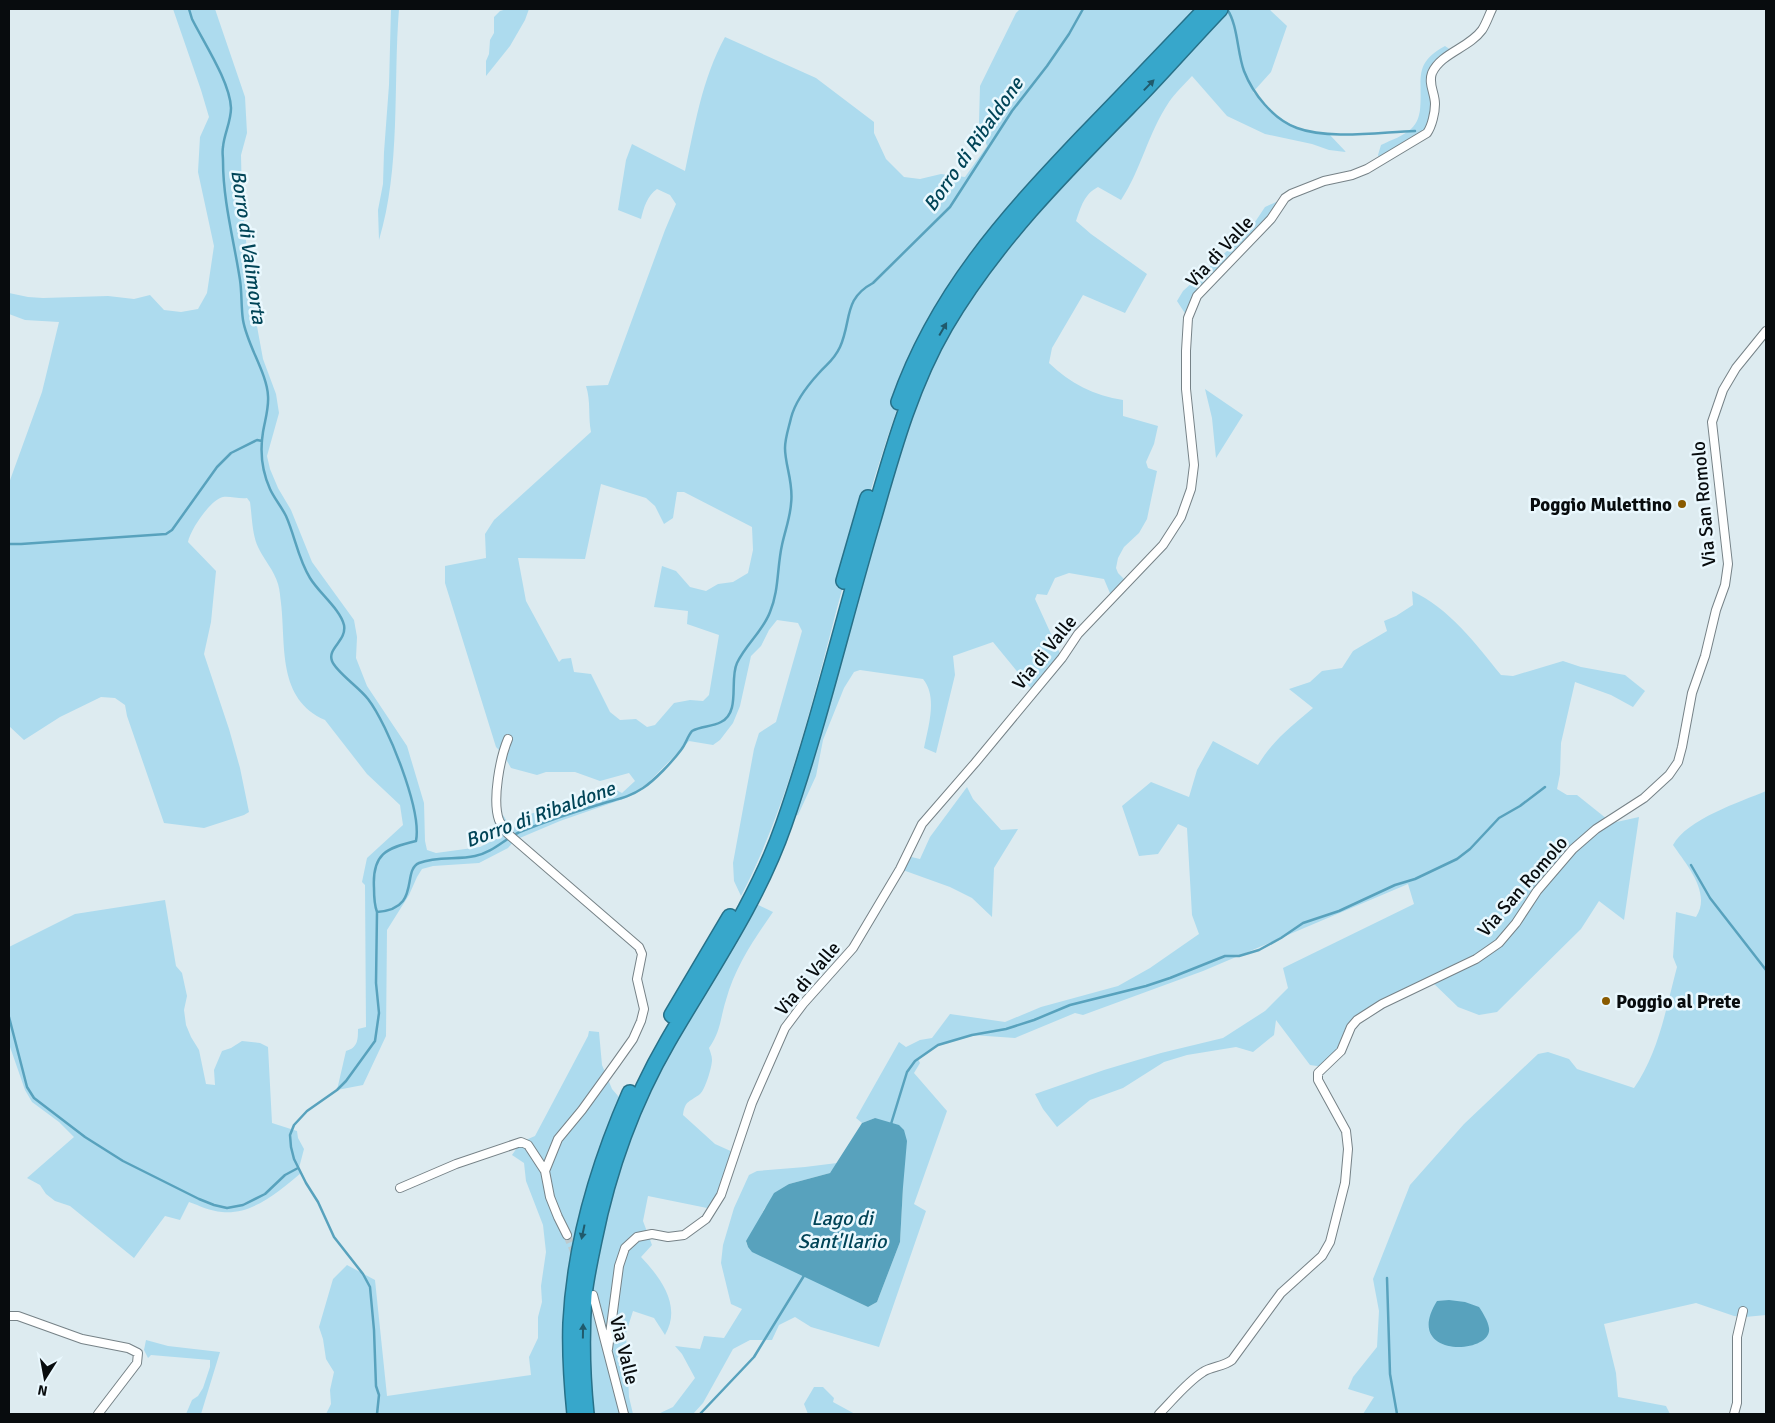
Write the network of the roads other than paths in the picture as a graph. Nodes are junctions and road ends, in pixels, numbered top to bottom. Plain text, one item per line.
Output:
1 (1206, 9) edge
2 (1220, 9) edge
3 (1492, 9) edge
4 (1766, 332) edge
5 (508, 739) dead end
6 (545, 1171) junction
7 (400, 1188) dead end
8 (567, 1235) tunnel mouth
9 (593, 1295) dead end
10 (1743, 1311) dead end
11 (9, 1316) edge
12 (608, 1349) junction
13 (98, 1414) edge
14 (575, 1414) edge
15 (586, 1414) edge
16 (624, 1414) edge
17 (1159, 1414) edge
18 (1734, 1414) edge

1 -> 14 highway
15 -> 2 highway
3 - 12 street, Via di Valle
4 - 17 street, Via San Romolo
5 - 6 street
6 - 7 street
6 - 8 street
9 - 12 street, Via Valle
10 - 18 street
11 - 13 street
12 - 16 street, Via Valle

